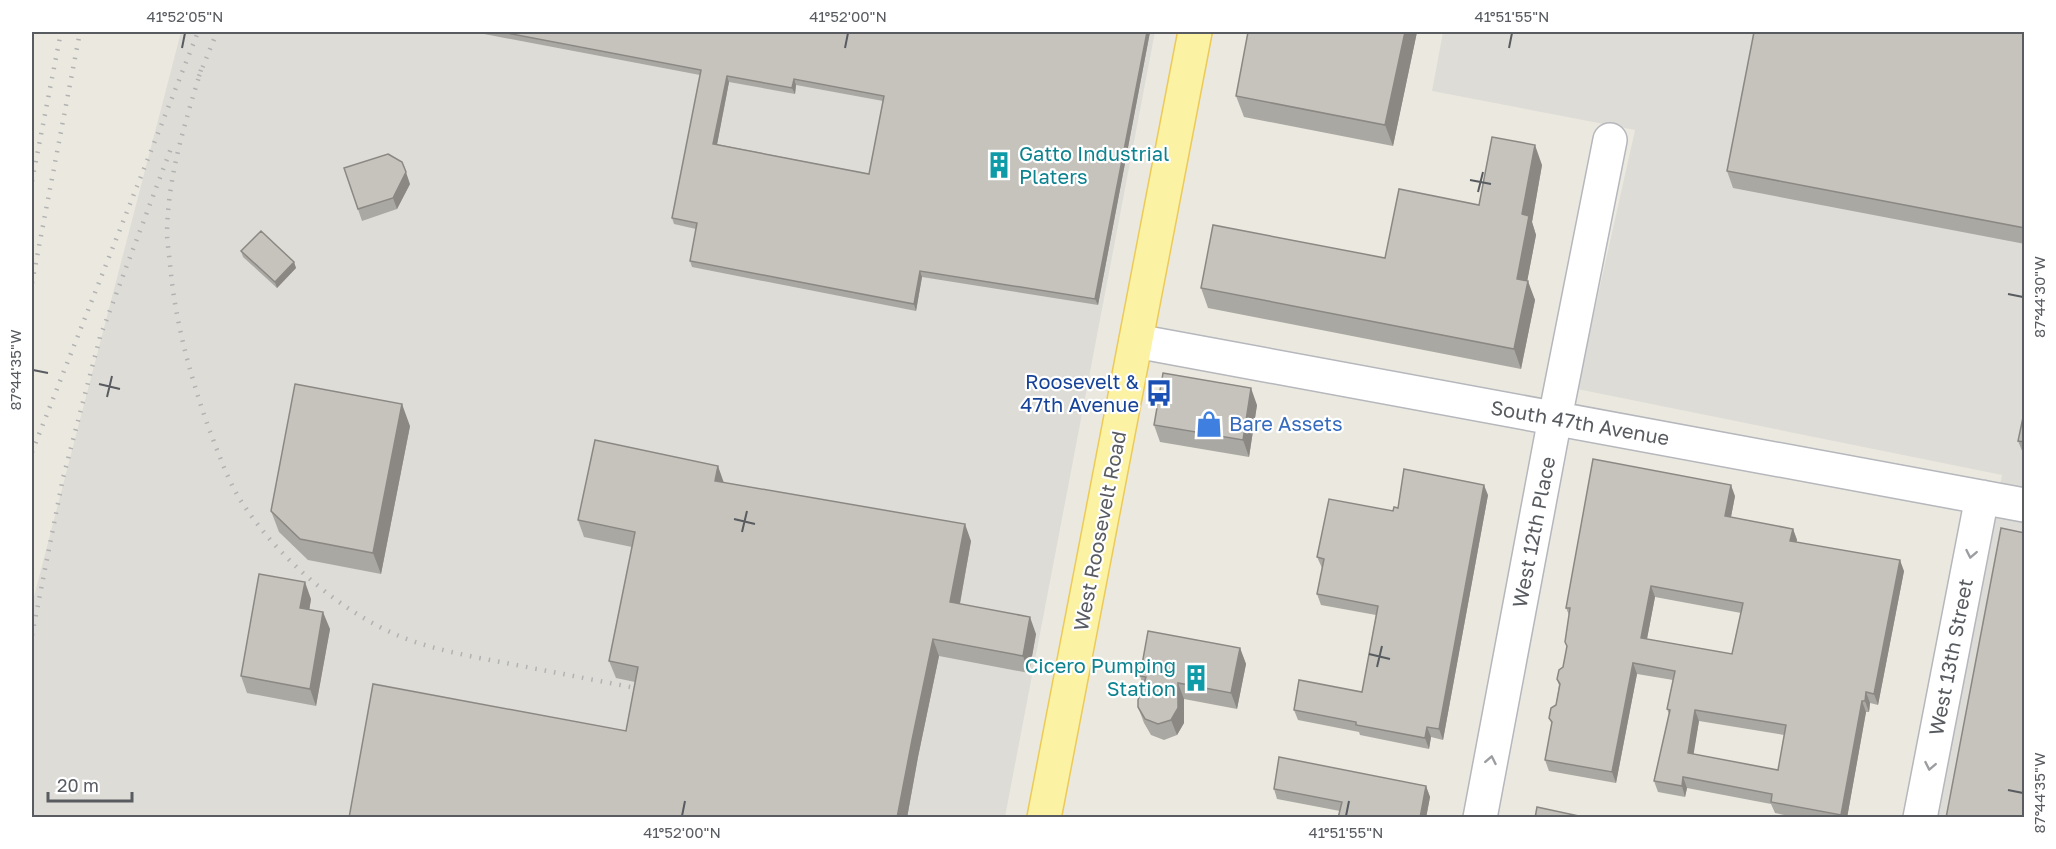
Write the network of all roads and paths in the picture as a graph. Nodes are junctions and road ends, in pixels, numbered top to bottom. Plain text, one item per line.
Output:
1 (1195, 32) edge
2 (1610, 140) dead end
3 (1136, 341) junction
4 (1555, 418) junction
5 (1982, 497) junction
6 (2025, 505) edge
7 (1044, 818) edge
8 (1480, 818) edge
9 (1920, 818) edge

1 - 3 main road, West Roosevelt Road
2 - 4 street, West 12th Place
3 - 4 street, South 47th Avenue
3 - 7 main road, West Roosevelt Road
4 - 5 street, South 47th Avenue
8 -> 4 street, West 12th Place
5 - 6 street, South 47th Avenue
5 -> 9 street, West 13th Street

